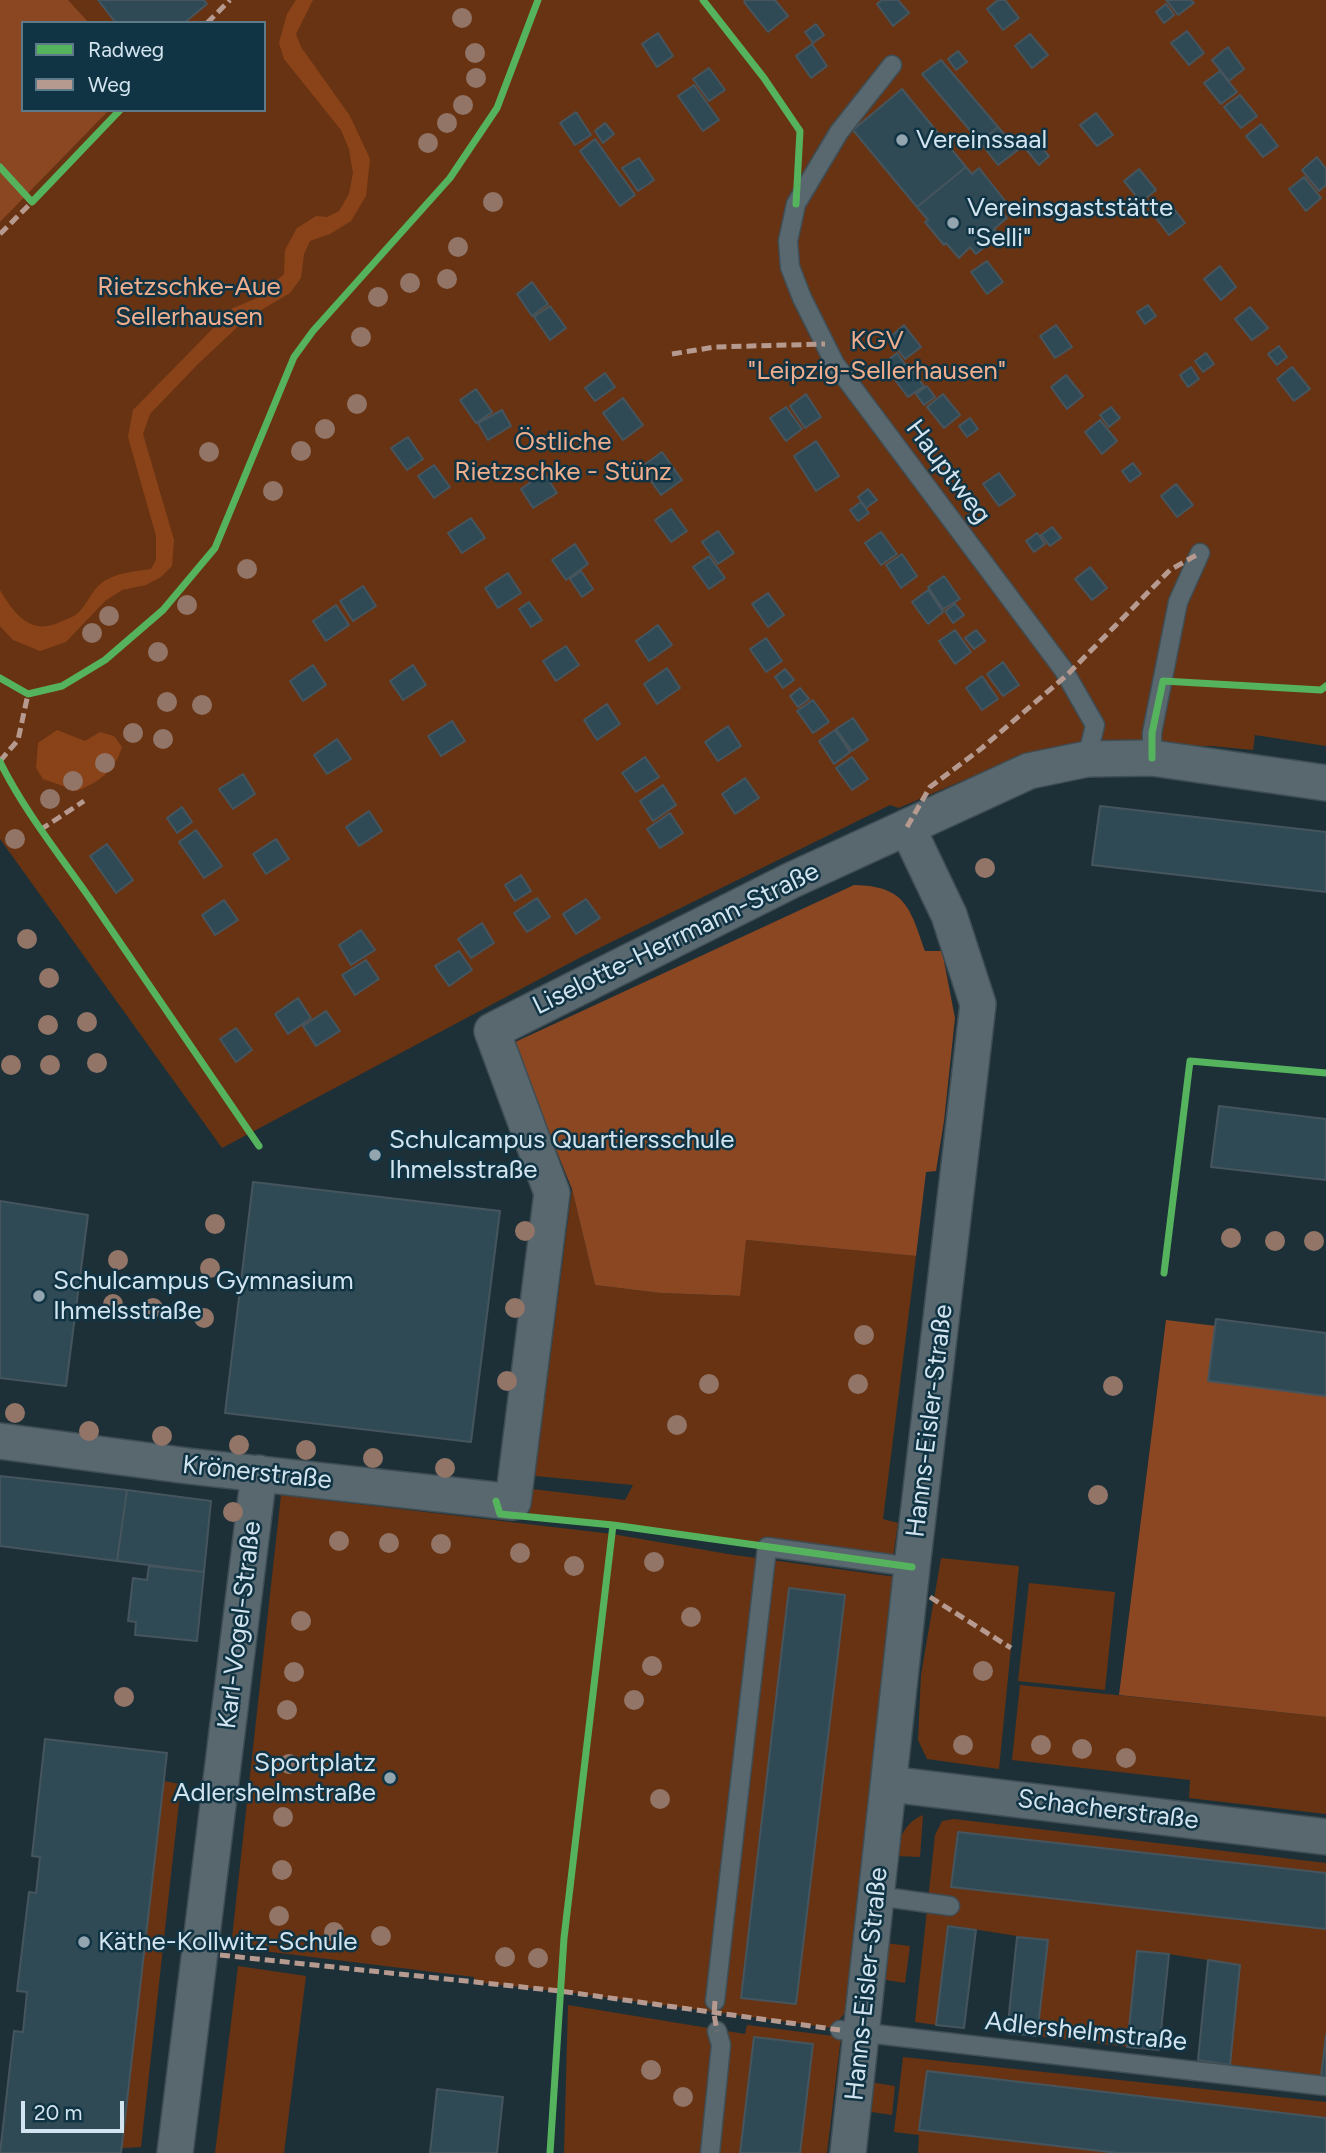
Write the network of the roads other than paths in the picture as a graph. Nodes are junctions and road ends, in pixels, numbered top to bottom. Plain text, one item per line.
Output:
1 (892, 65) dead end
2 (1200, 553) dead end
3 (1152, 758) junction
4 (1087, 759) junction
5 (1326, 783) edge
6 (907, 827) junction
7 (0, 1441) edge
8 (259, 1473) junction
9 (513, 1503) joint
10 (912, 1567) junction
11 (889, 1784) junction
12 (1326, 1837) edge
13 (877, 1896) junction
14 (950, 1906) dead end
15 (715, 2001) dead end
16 (718, 2031) dead end
17 (851, 2031) junction
18 (1326, 2086) edge
19 (175, 2153) edge
20 (710, 2153) edge
21 (848, 2153) edge

1 - 4 lane, Hauptweg
2 - 3 lane
3 - 4 street, Liselotte-Herrmann-Straße
3 - 5 street, Liselotte-Herrmann-Straße
4 - 6 street, Liselotte-Herrmann-Straße
6 - 9 street, Liselotte-Herrmann-Straße
6 - 10 street, Hanns-Eisler-Straße
7 - 8 street, Krönerstraße
8 - 9 street, Krönerstraße
8 - 19 street, Karl-Vogel-Straße
10 - 11 street, Hanns-Eisler-Straße
10 - 15 lane
11 - 12 street, Schacherstraße
11 - 13 street, Hanns-Eisler-Straße
13 - 14 lane
13 - 17 street, Hanns-Eisler-Straße
16 - 20 lane
17 - 18 lane, Adlershelmstraße
17 - 21 street, Hanns-Eisler-Straße

